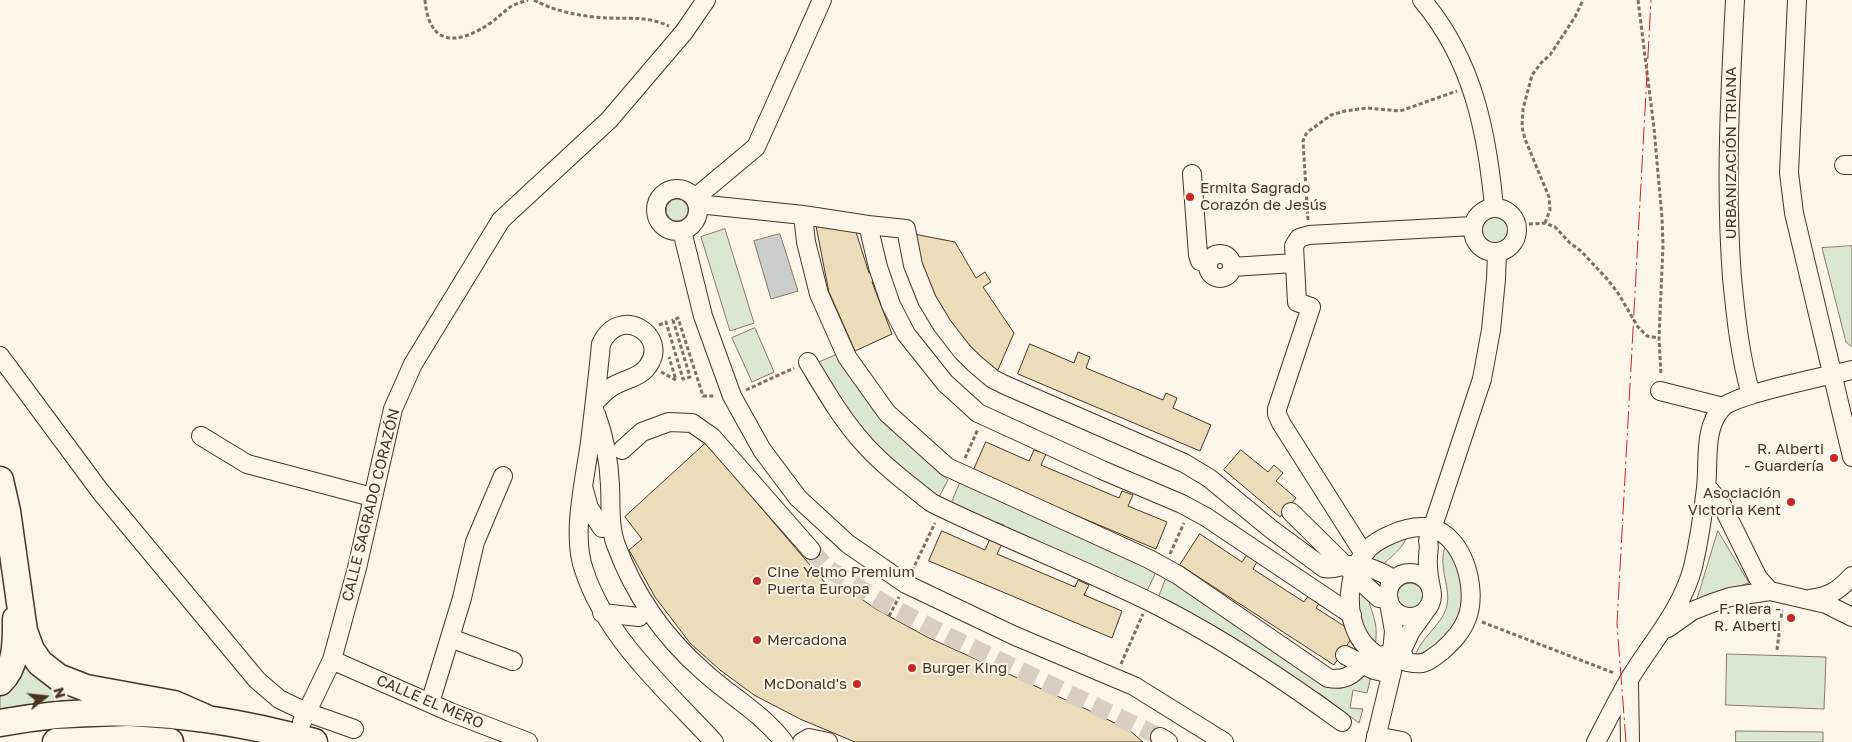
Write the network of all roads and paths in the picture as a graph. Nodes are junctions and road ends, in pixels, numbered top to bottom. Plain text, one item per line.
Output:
1 (425, 0) edge
2 (528, 0) edge
3 (534, 0) edge
4 (706, 0) edge
5 (822, 0) edge
6 (1422, 0) edge
7 (1583, 0) edge
8 (1638, 0) edge
9 (1735, 0) edge
10 (1797, 0) edge
11 (684, 32) junction
12 (1471, 85) junction
13 (1192, 174) dead end
14 (697, 201) junction
15 (1494, 208) junction
16 (803, 216) junction
17 (1545, 223) junction
18 (868, 225) junction
19 (1516, 225) junction
20 (1473, 226) junction
21 (682, 231) junction
22 (1309, 235) junction
23 (1497, 252) junction
24 (1294, 263) junction
25 (662, 333) dead end
26 (1659, 338) junction
27 (668, 352) dead end
28 (0, 356) edge
29 (801, 365) joint
30 (649, 366) junction
31 (1852, 370) edge
32 (1831, 375) junction
33 (1660, 391) joint
34 (1751, 394) junction
35 (732, 396) junction
36 (594, 406) junction
37 (1723, 407) junction
38 (984, 416) junction
39 (201, 436) dead end
40 (622, 450) dead end
41 (967, 453) dead end
42 (1852, 455) edge
43 (503, 476) dead end
44 (0, 480) edge
45 (1706, 486) junction
46 (583, 488) junction
47 (372, 497) junction
48 (942, 507) junction
49 (1191, 509) junction
50 (1291, 512) dead end
51 (602, 528) dead end
52 (1430, 535) junction
53 (1175, 545) dead end
54 (811, 550) tunnel mouth
55 (916, 563) dead end
56 (14, 564) junction
57 (1355, 565) junction
58 (1852, 576) edge
59 (1395, 579) junction
60 (1431, 588) junction
61 (1770, 591) junction
62 (1789, 596) junction
63 (1808, 599) junction
64 (1149, 602) junction
65 (1389, 602) junction
66 (602, 613) junction
67 (1424, 613) junction
68 (1352, 615) junction
69 (639, 617) dead end
70 (1852, 617) edge
71 (1478, 621) dead end
72 (1658, 635) junction
73 (450, 638) junction
74 (1777, 650) dead end
75 (1345, 655) dead end
76 (1123, 659) dead end
77 (1395, 659) junction
78 (332, 660) junction
79 (513, 661) dead end
80 (1362, 664) junction
81 (1610, 671) dead end
82 (1630, 679) junction
83 (0, 682) edge
84 (430, 703) junction
85 (206, 718) junction
86 (1342, 722) dead end
87 (0, 723) edge
88 (307, 725) edge
89 (354, 729) dead end
90 (1376, 739) edge
91 (1402, 741) edge
92 (56, 742) edge
93 (170, 742) edge
94 (528, 742) edge
95 (714, 742) edge
96 (784, 742) edge
97 (802, 742) edge
98 (828, 742) edge
99 (1224, 742) edge
100 (1596, 742) edge
101 (1630, 742) edge

1 - 2 path
3 - 11 path
4 - 11 street, CALLE SAGRADO CORAZÓN
5 - 14 street
6 - 12 street
7 - 17 path
8 - 26 path
9 - 34 street, URBANIZACIÓN TRIANA
10 - 32 street
11 - 47 street, CALLE SAGRADO CORAZÓN
12 - 15 street
12 - 22 path
13 - 24 street
14 - 16 street
14 - 21 street
14 - 21 street
15 - 19 street
15 - 20 street
16 - 18 street
16 - 80 street
17 - 19 path
17 - 26 path
18 - 38 street
18 - 57 street
19 - 23 street
20 - 22 street
20 - 23 street
21 - 35 street
22 - 24 street
23 - 52 street
24 - 57 street
25 - 35 path
26 - 33 path
27 - 30 path
28 - 88 street
29 - 35 path
29 - 48 street
30 - 36 street
30 - 36 street
31 - 32 street
32 - 34 street
32 - 42 street
33 - 37 street
34 - 37 street
35 - 99 street
36 - 46 street
36 - 96 street
37 - 45 street
38 - 41 path
38 - 49 street
39 - 47 street
40 - 54 street
43 - 73 street
44 - 56 highway
45 - 61 street
45 - 72 street
46 - 51 street
46 - 66 street
47 - 78 street, CALLE SAGRADO CORAZÓN
48 - 55 path
48 - 64 street
49 - 53 path
49 - 68 street
50 - 57 street
52 - 57 street
52 - 59 street
52 - 60 street
52 - 77 street
56 - 83 highway
56 - 85 highway
57 - 59 street
57 - 65 street
57 - 68 street
58 - 63 street
59 - 60 street
59 - 65 street
60 - 67 street
61 - 62 street
61 - 72 street
62 - 63 street
62 - 74 path
63 - 70 street
64 - 76 path
64 - 86 street
65 - 67 street
65 - 77 street
66 - 69 street
66 - 95 street
67 - 77 street
68 - 77 street
71 - 81 path
72 - 82 street
73 - 79 street
73 - 84 street
75 - 80 street
77 - 80 street
77 - 90 street
78 - 84 street, CALLE EL MERO
78 - 88 street, CALLE SAGRADO CORAZÓN
82 - 100 street
82 - 101 street
84 - 94 street, CALLE EL MERO
85 - 87 highway
85 - 88 highway
88 - 89 street
90 - 91 street
92 - 93 highway
97 - 98 street

